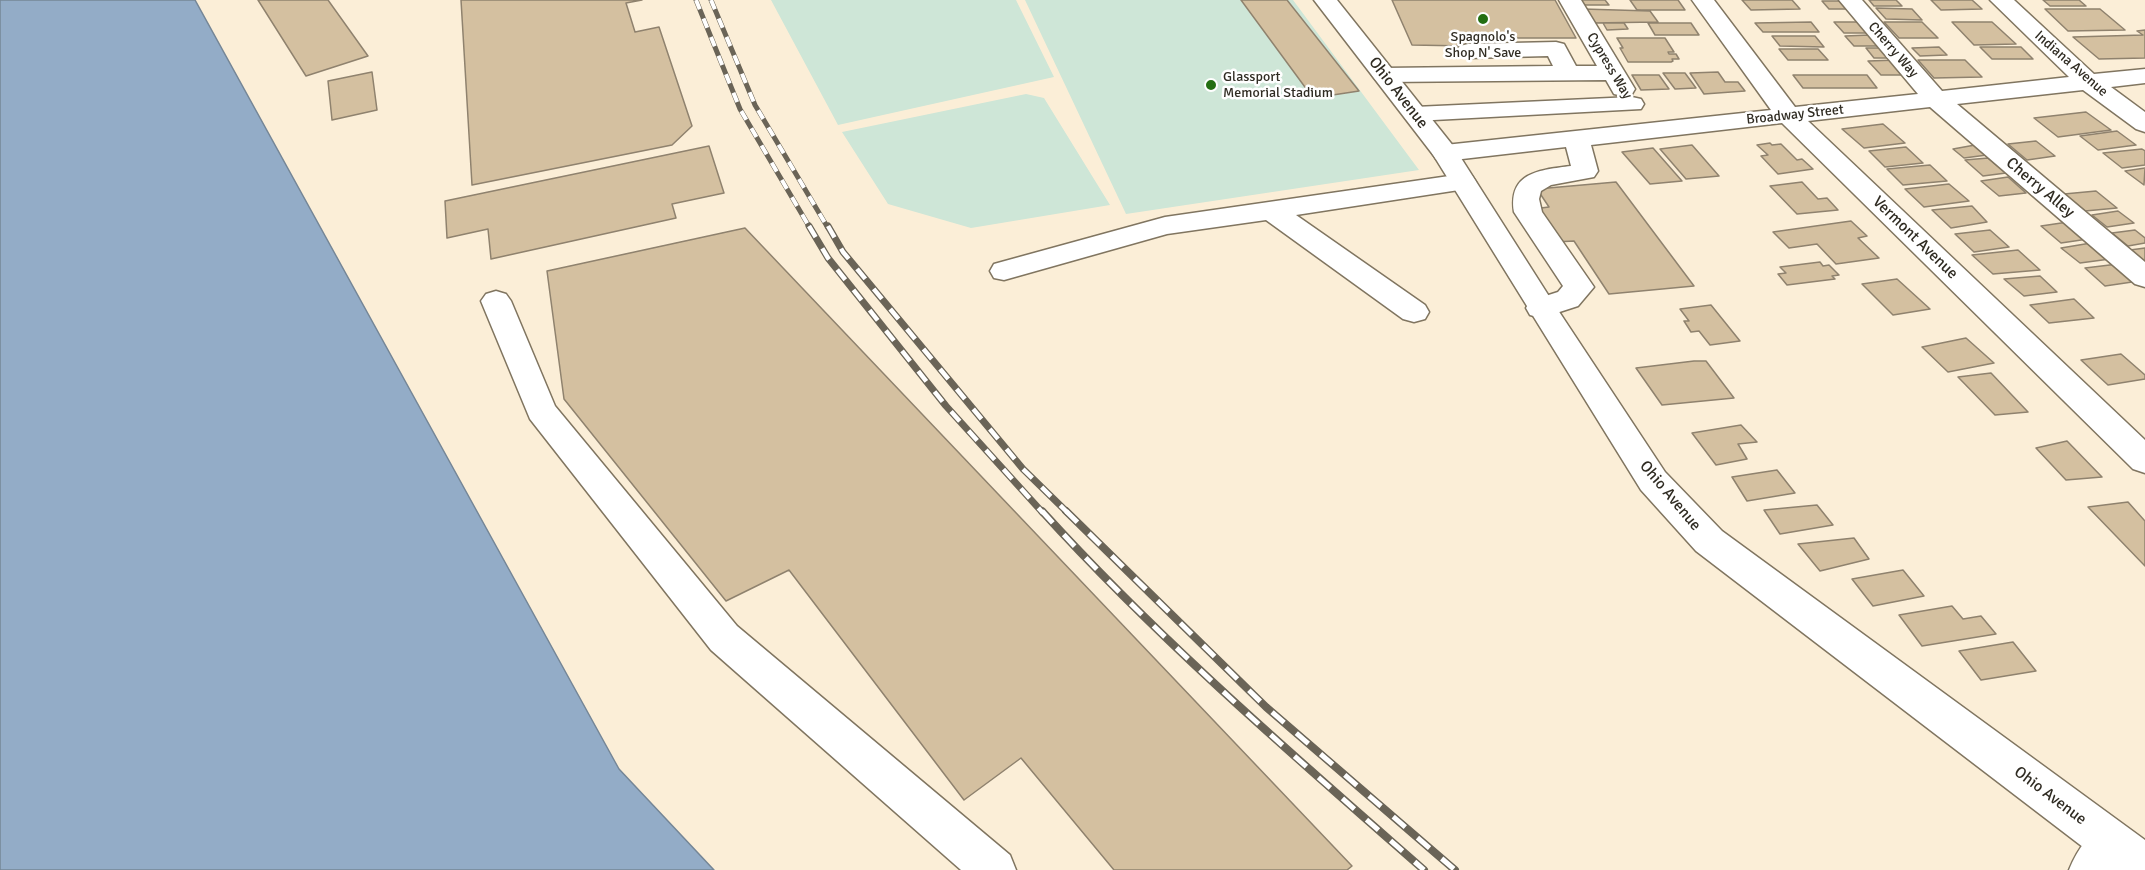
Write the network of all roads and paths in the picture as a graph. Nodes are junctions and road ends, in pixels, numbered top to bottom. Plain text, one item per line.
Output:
1 (1325, 0) edge
2 (1570, 0) edge
3 (1703, 0) edge
4 (1850, 0) edge
5 (2001, 0) edge
6 (1556, 49) junction
7 (1599, 49) junction
8 (1450, 52) dead end
9 (1384, 60) junction
10 (1568, 73) junction
11 (1613, 73) junction
12 (2145, 76) edge
13 (2088, 82) junction
14 (1936, 99) junction
15 (1632, 104) junction
16 (1495, 111) junction
17 (1415, 114) junction
18 (1788, 115) junction
19 (2145, 124) edge
20 (1648, 132) junction
21 (1576, 139) junction
22 (1516, 145) junction
23 (1445, 153) junction
24 (1463, 182) junction
25 (1269, 209) junction
26 (1004, 271) dead end
27 (2145, 277) edge
28 (496, 300) dead end
29 (1541, 308) junction
30 (1414, 312) dead end
31 (2145, 459) edge
32 (2116, 860) edge
33 (994, 870) edge

1 - 9 street, Ohio Avenue
2 - 7 street, Cypress Way
3 - 18 street, Vermont Avenue
4 - 14 street, Cherry Way
5 - 13 street, Indiana Avenue
6 - 7 street
6 - 8 street
6 - 10 street
7 - 11 street, Cypress Way
9 - 10 street
9 - 17 street, Ohio Avenue
10 - 11 street
11 - 15 street, Cypress Way
12 - 13 street, Broadway Street
13 - 14 street, Broadway Street
13 - 19 street, Indiana Avenue
14 - 18 street, Broadway Street
14 - 27 street, Cherry Alley
15 - 16 street
15 - 20 street, Cypress Way
16 - 17 street
16 - 22 street
17 - 23 street, Ohio Avenue
18 - 20 street, Broadway Street
18 - 31 street, Vermont Avenue
20 - 21 street, Broadway Street
21 - 22 street, Broadway Street
21 - 29 street
22 - 23 street, Broadway Street
23 - 24 street, Ohio Avenue
24 - 25 street
24 - 29 street, Ohio Avenue
25 - 26 street
25 - 30 street
28 - 33 street
29 - 32 street, Ohio Avenue

